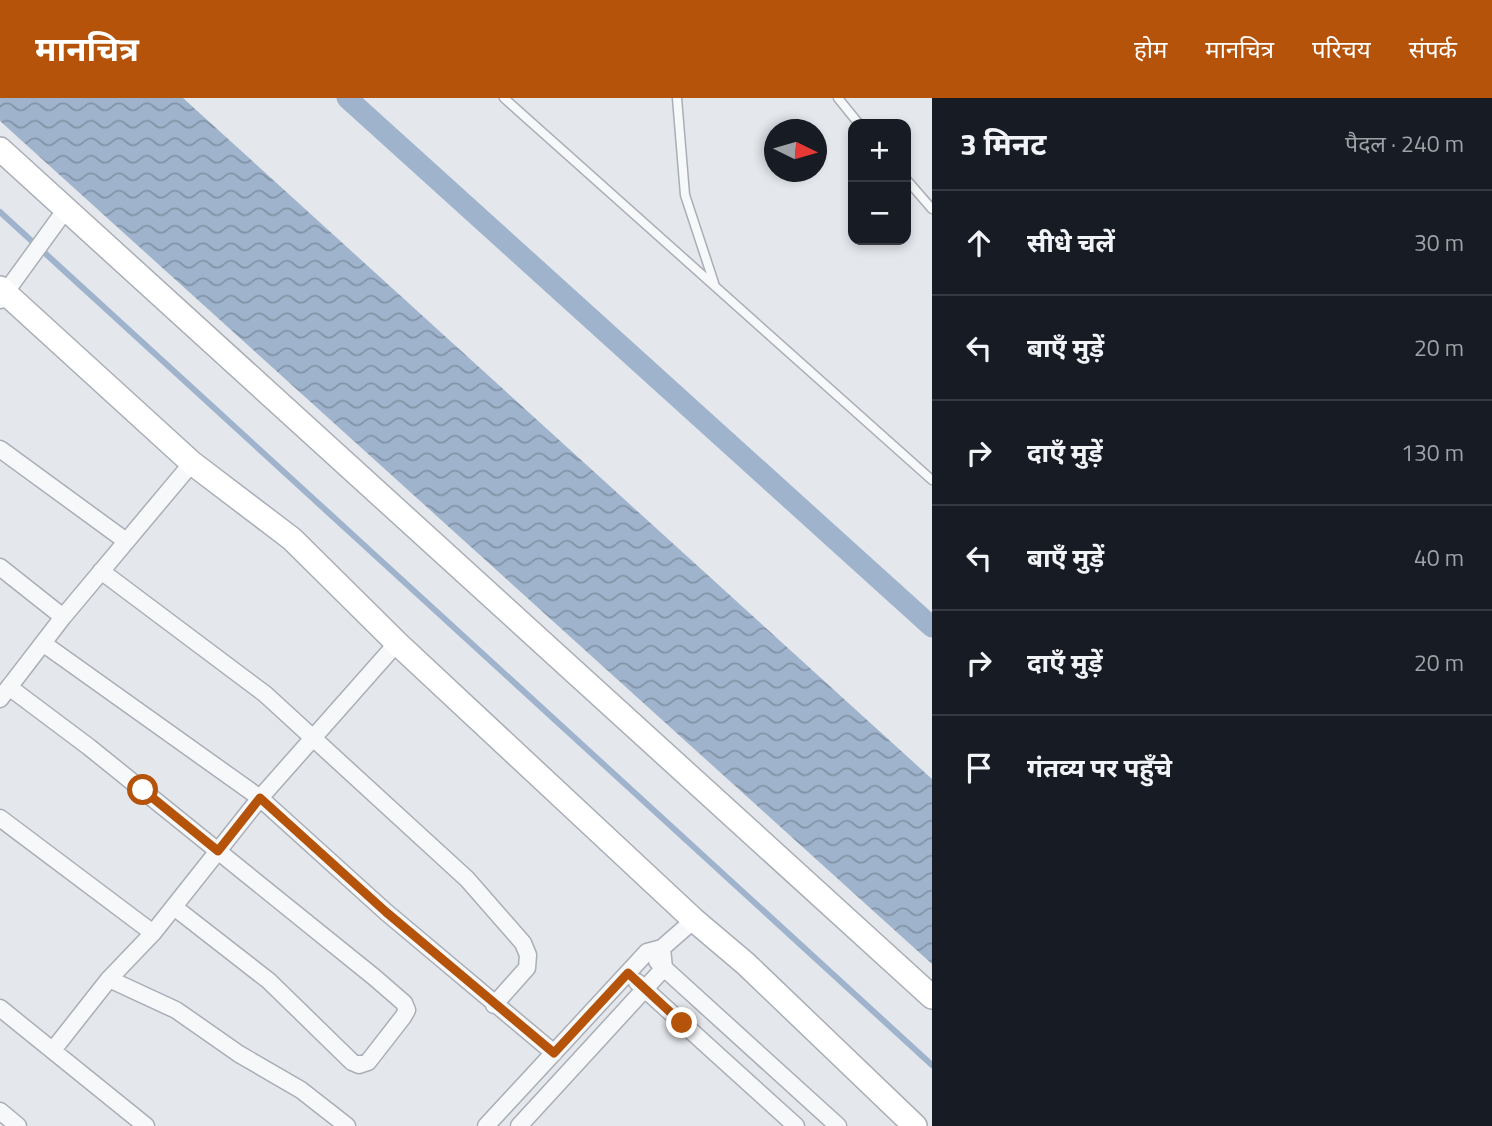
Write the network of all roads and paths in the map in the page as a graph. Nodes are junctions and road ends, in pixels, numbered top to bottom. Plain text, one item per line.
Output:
1 (504, 98) edge
2 (677, 98) edge
3 (838, 98) edge
4 (855, 119) edge
5 (0, 149) edge
6 (909, 182) edge
7 (932, 209) edge
8 (61, 217) junction
9 (715, 286) junction
10 (6, 289) edge
11 (0, 449) edge
12 (192, 463) junction
13 (932, 480) edge
14 (126, 541) junction
15 (0, 566) edge
16 (101, 571) junction
17 (63, 617) junction
18 (397, 643) junction
19 (44, 644) junction
20 (5, 693) edge
21 (312, 737) junction
22 (260, 798) junction
23 (0, 818) edge
24 (218, 851) junction
25 (174, 907) junction
26 (694, 920) junction
27 (153, 933) junction
28 (655, 950) junction
29 (664, 968) junction
30 (628, 973) junction
31 (109, 979) junction
32 (645, 989) junction
33 (932, 997) edge
34 (494, 1005) junction
35 (0, 1008) edge
36 (53, 1050) junction
37 (554, 1053) junction
38 (0, 1111) edge
39 (18, 1126) edge
40 (146, 1126) edge
41 (346, 1126) edge
42 (486, 1126) edge
43 (519, 1126) edge
44 (796, 1126) edge
45 (838, 1126) edge
46 (915, 1126) edge

1 - 9 lane
2 - 9 lane
3 - 4 lane
5 - 8 street
6 - 7 lane
8 - 10 street
8 - 33 street
9 - 13 lane
10 - 12 street
11 - 14 street
12 - 14 street
12 - 18 street
14 - 16 street
15 - 17 street
16 - 17 street
16 - 21 street
17 - 19 street
18 - 21 street
18 - 26 street
19 - 20 street
19 - 22 street
20 - 24 street
21 - 22 street
21 - 34 street
22 - 24 street
22 - 34 street
23 - 27 street
24 - 25 street
24 - 25 street
25 - 27 street
26 - 28 street
26 - 46 street
27 - 31 street
28 - 29 street
28 - 30 street
29 - 32 street
29 - 45 street
30 - 32 street
30 - 37 street
31 - 36 street
31 - 41 street
32 - 43 street
32 - 44 street
34 - 37 street
35 - 36 street
36 - 40 street
37 - 42 street
38 - 39 street

